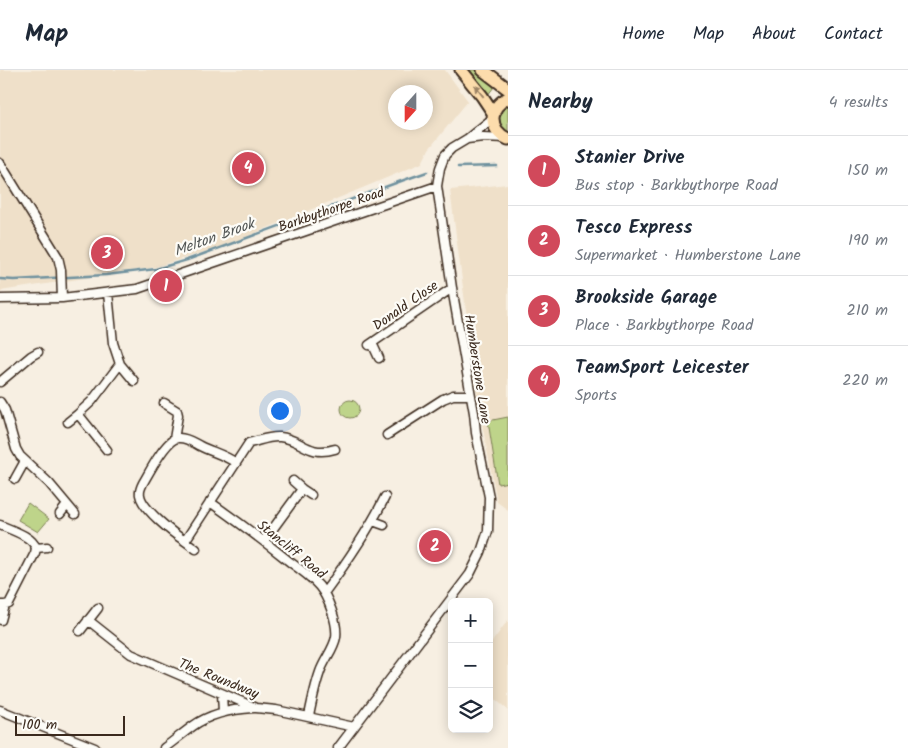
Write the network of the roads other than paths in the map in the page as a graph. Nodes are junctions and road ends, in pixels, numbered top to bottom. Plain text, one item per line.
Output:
1 (461, 70) edge
2 (483, 70) edge
3 (508, 89) edge
4 (508, 98) edge
5 (493, 116) junction
6 (507, 138) edge
7 (467, 139) junction
8 (0, 163) edge
9 (437, 186) junction
10 (452, 288) junction
11 (108, 293) junction
12 (62, 298) junction
13 (0, 299) edge
14 (26, 347) dead end
15 (379, 358) dead end
16 (120, 364) junction
17 (134, 381) dead end
18 (0, 382) edge
19 (470, 395) junction
20 (0, 402) edge
21 (164, 403) dead end
22 (78, 414) junction
23 (68, 422) dead end
24 (174, 439) junction
25 (398, 439) dead end
26 (335, 449) dead end
27 (107, 450) dead end
28 (319, 451) junction
29 (25, 461) junction
30 (318, 461) dead end
31 (236, 463) junction
32 (15, 479) dead end
33 (293, 481) dead end
34 (302, 490) junction
35 (311, 495) dead end
36 (385, 497) dead end
37 (210, 502) junction
38 (67, 505) junction
39 (60, 514) dead end
40 (76, 514) dead end
41 (373, 521) junction
42 (0, 525) edge
43 (384, 525) dead end
44 (185, 541) junction
45 (264, 541) junction
46 (47, 547) dead end
47 (36, 548) junction
48 (196, 548) dead end
49 (324, 593) junction
50 (3, 605) edge
51 (98, 608) dead end
52 (1, 620) edge
53 (88, 620) junction
54 (80, 631) dead end
55 (222, 694) junction
56 (256, 708) junction
57 (0, 710) edge
58 (223, 712) junction
59 (309, 716) junction
60 (354, 727) junction
61 (95, 748) edge
62 (164, 748) edge
63 (338, 748) edge

5 -> 1 highway
2 - 3 highway
4 - 5 highway
5 - 6 highway
5 - 7 street, Humberstone Lane
6 - 7 street
7 - 9 street, Humberstone Lane
8 - 12 street
9 - 10 street, Humberstone Lane
9 - 11 street, Barkbythorpe Road
10 - 15 street, Donald Close
10 - 19 street, Humberstone Lane
11 - 12 street, Barkbythorpe Road
11 - 16 street
12 - 13 street, Barkbythorpe Road
14 - 18 street
16 - 17 street
16 - 22 street
19 - 25 street
19 - 60 street, Humberstone Lane
20 - 29 street
21 - 24 street
22 - 23 street
22 - 27 street
24 - 31 street
24 - 44 street
26 - 28 street
28 - 30 street
28 - 31 street
29 - 32 street
29 - 38 street
31 - 37 street
33 - 34 street
34 - 35 street
34 - 45 street
36 - 41 street
37 - 44 street
37 - 45 street, Stancliff Road
38 - 39 street
38 - 40 street
41 - 43 street
41 - 49 street
42 - 47 street
44 - 48 street
45 - 49 street, Stancliff Road
46 - 47 street
47 - 50 street
49 - 59 street, Stancliff Road
50 - 52 street
51 - 53 street
53 - 54 street
53 - 55 street, The Roundway
55 - 56 street, The Roundway
55 - 58 street
56 - 58 street
56 - 59 street, The Roundway
57 - 61 street
58 - 62 street
59 - 60 street, The Roundway
60 - 63 street, Humberstone Lane

